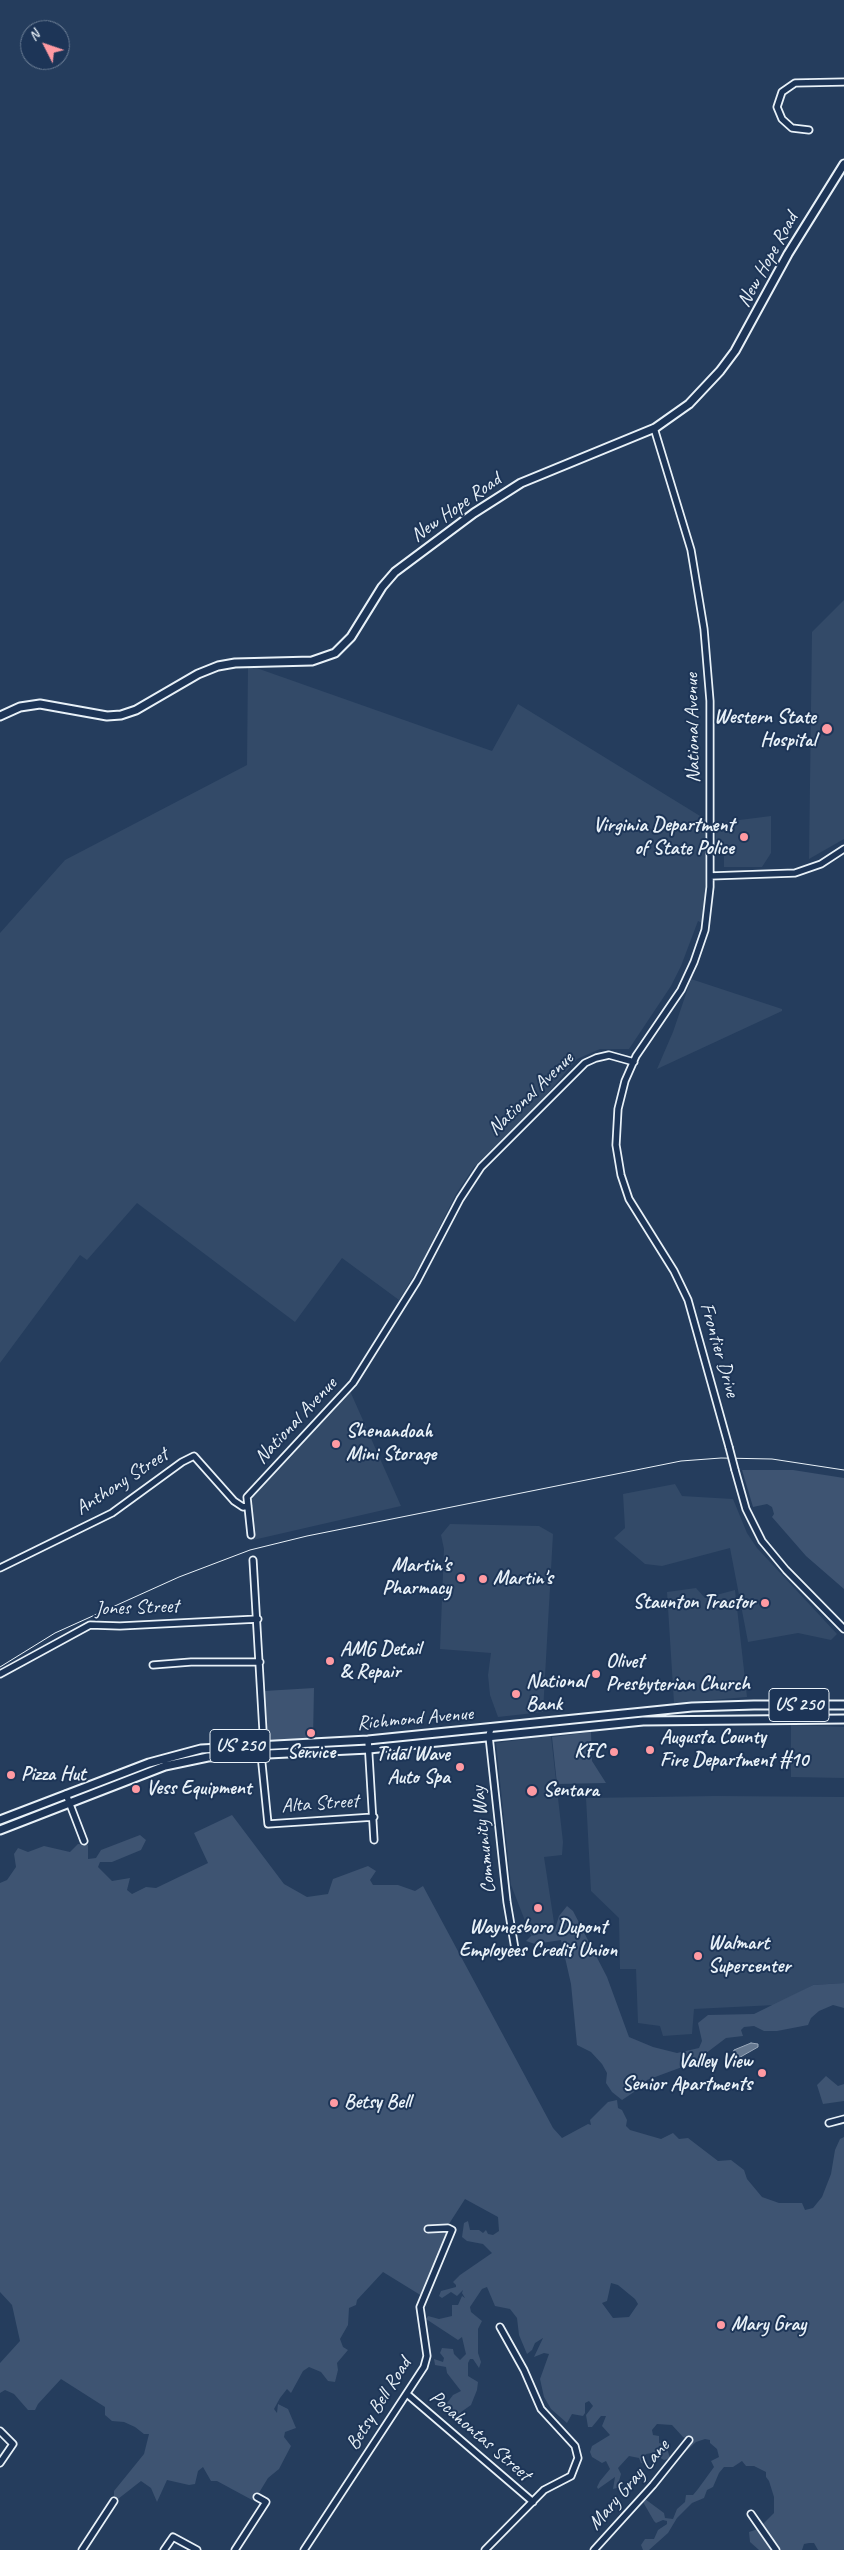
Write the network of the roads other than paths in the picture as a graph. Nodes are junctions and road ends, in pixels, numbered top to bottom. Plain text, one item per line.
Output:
1 (844, 82) edge
2 (809, 130) dead end
3 (844, 164) edge
4 (654, 428) junction
5 (0, 716) edge
6 (844, 849) edge
7 (710, 876) junction
8 (634, 1062) junction
9 (248, 1506) junction
10 (250, 1535) dead end
11 (254, 1560) dead end
12 (0, 1568) edge
13 (258, 1619) junction
14 (844, 1629) edge
15 (260, 1662) junction
16 (152, 1665) dead end
17 (0, 1674) edge
18 (844, 1705) edge
19 (844, 1719) edge
20 (491, 1728) junction
21 (489, 1736) junction
22 (368, 1740) junction
23 (263, 1745) junction
24 (369, 1749) junction
25 (261, 1754) junction
26 (66, 1794) junction
27 (69, 1803) junction
28 (374, 1817) junction
29 (0, 1820) edge
30 (0, 1830) edge
31 (374, 1840) dead end
32 (84, 1841) dead end
33 (516, 1949) dead end
34 (844, 2119) edge
35 (828, 2123) dead end
36 (428, 2229) dead end
37 (500, 2327) dead end
38 (407, 2394) junction
39 (0, 2431) edge
40 (689, 2440) dead end
41 (0, 2463) edge
42 (257, 2497) dead end
43 (114, 2501) dead end
44 (532, 2502) junction
45 (751, 2514) dead end
46 (82, 2550) edge
47 (164, 2550) edge
48 (197, 2550) edge
49 (235, 2550) edge
50 (304, 2550) edge
51 (485, 2550) edge
52 (594, 2550) edge
53 (776, 2550) edge

1 - 2 street
3 - 4 main road, New Hope Road
4 - 5 main road, New Hope Road
4 - 7 street, National Avenue
6 - 7 street
7 - 8 street, National Avenue
8 - 9 street, National Avenue
8 - 14 street, Frontier Drive, bridge
9 - 10 street, National Avenue
9 - 12 street, Anthony Street
11 - 13 street
13 - 15 street
13 - 17 street, Jones Street
15 - 16 street
15 - 23 street
18 - 20 main road, Richmond Avenue / US 250
19 - 21 main road, Richmond Avenue / US 250
20 - 21 street, Community Way
20 - 22 main road, Richmond Avenue / US 250
21 - 24 main road, Richmond Avenue / US 250
21 - 33 street, Community Way
22 - 23 main road, Richmond Avenue / US 250
22 - 24 street
23 - 25 street
23 - 26 main road, Richmond Avenue / US 250
24 - 25 main road, Richmond Avenue / US 250
24 - 28 street
25 - 27 main road, Richmond Avenue / US 250
25 - 28 street, Alta Street
26 - 27 street
26 - 29 main road, Richmond Avenue / US 250
27 - 30 main road, Richmond Avenue / US 250
27 - 32 street
28 - 31 street
34 - 35 street
36 - 38 street, Betsy Bell Road
37 - 44 street
38 - 44 street, Pocahontas Street
38 - 50 street, Betsy Bell Road
39 - 41 street
40 - 52 street, Mary Gray Lane
42 - 49 street
43 - 46 street
44 - 51 street
45 - 53 street
47 - 48 street

